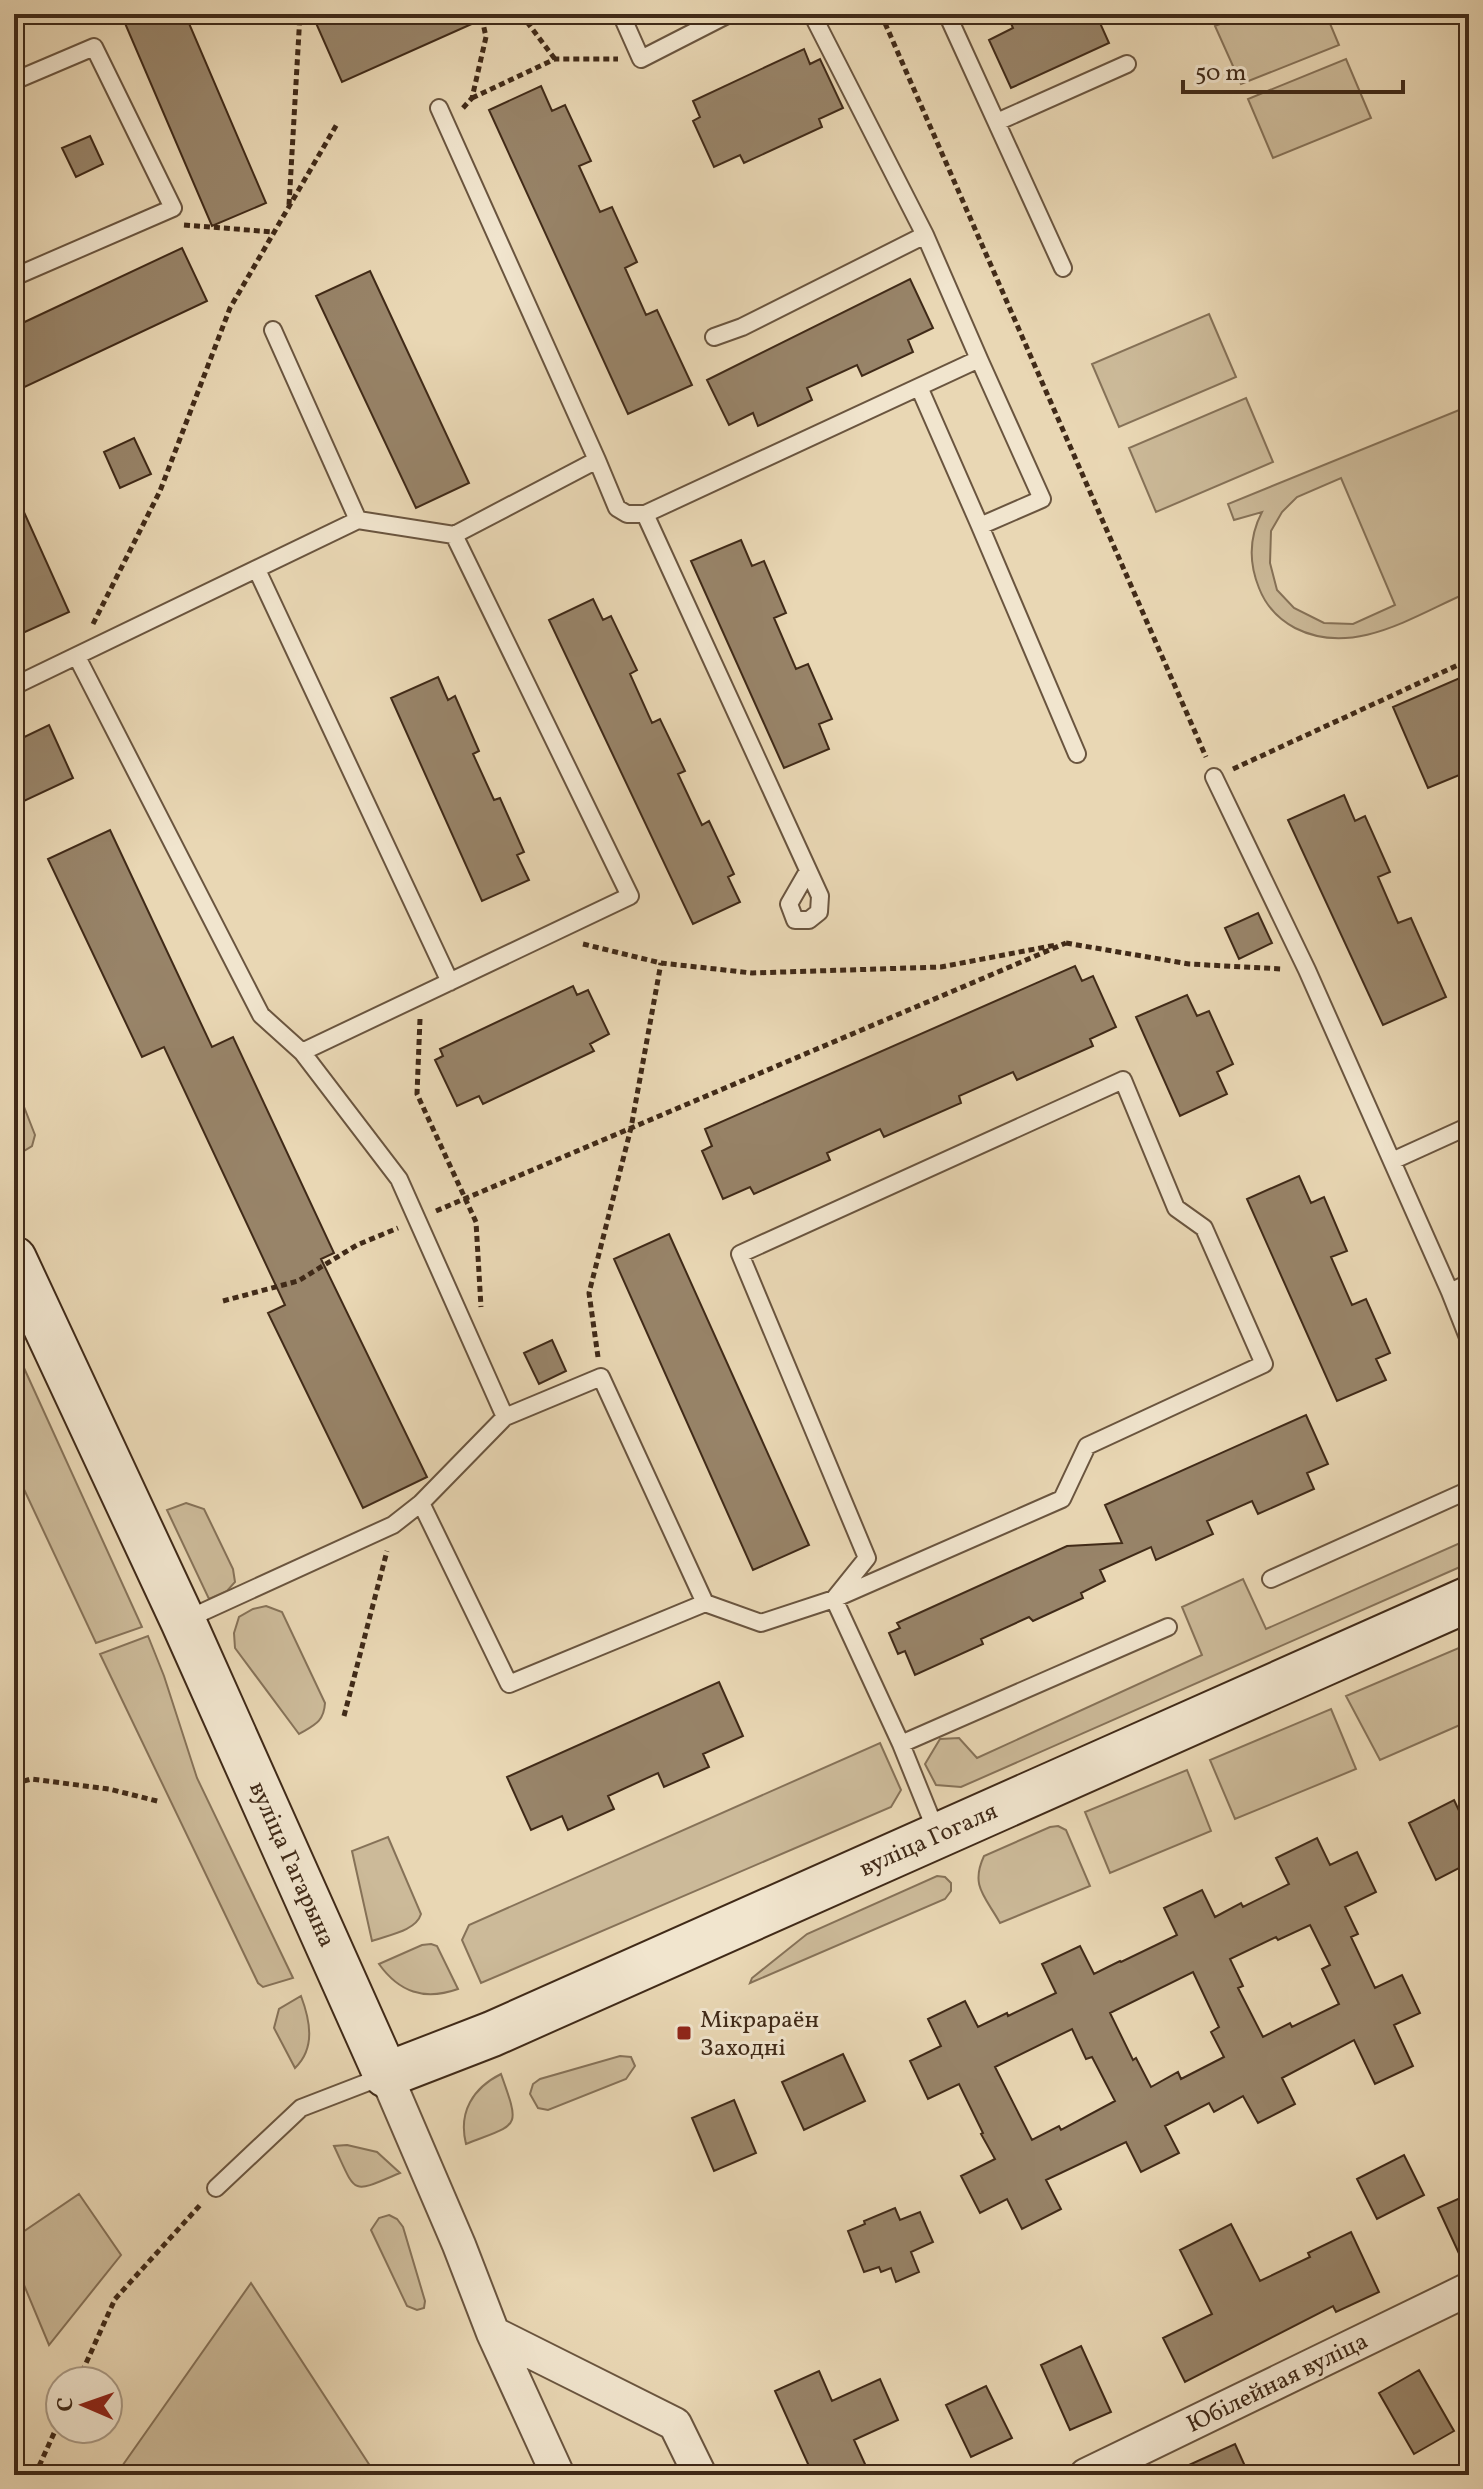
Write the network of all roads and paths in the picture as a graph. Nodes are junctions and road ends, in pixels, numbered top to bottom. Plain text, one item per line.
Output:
1 (300, 14) edge
2 (481, 14) edge
3 (521, 14) edge
4 (621, 14) edge
5 (729, 14) edge
6 (812, 14) edge
7 (881, 14) edge
8 (947, 14) edge
9 (555, 59) junction
10 (641, 59) junction
11 (1127, 64) dead end
12 (14, 81) edge
13 (472, 98) junction
14 (439, 108) dead end
15 (997, 122) junction
16 (337, 124) dead end
17 (448, 127) junction
18 (289, 207) junction
19 (173, 208) junction
20 (275, 232) junction
21 (925, 235) junction
22 (1063, 268) dead end
23 (14, 277) edge
24 (273, 330) dead end
25 (714, 337) dead end
26 (979, 359) junction
27 (919, 387) junction
28 (597, 460) junction
29 (645, 514) junction
30 (358, 520) junction
31 (980, 526) junction
32 (454, 535) junction
33 (257, 570) junction
34 (77, 657) junction
35 (1469, 660) edge
36 (14, 686) edge
37 (1077, 754) dead end
38 (1214, 777) junction
39 (808, 871) dead end
40 (1066, 943) junction
41 (531, 944) junction
42 (661, 963) junction
43 (1307, 970) junction
44 (450, 982) junction
45 (422, 995) junction
46 (302, 1052) junction
47 (1469, 1126) edge
48 (631, 1128) junction
49 (1392, 1161) junction
50 (465, 1199) junction
51 (417, 1220) junction
52 (14, 1259) edge
53 (1469, 1283) edge
54 (1450, 1292) junction
55 (223, 1301) dead end
56 (464, 1325) junction
57 (1469, 1340) edge
58 (601, 1377) junction
59 (505, 1417) junction
60 (1469, 1490) edge
61 (421, 1503) junction
62 (393, 1525) junction
63 (1271, 1579) dead end
64 (834, 1599) junction
65 (1469, 1599) edge
66 (705, 1603) junction
67 (183, 1621) junction
68 (1168, 1627) dead end
69 (344, 1716) dead end
70 (901, 1744) junction
71 (14, 1784) edge
72 (161, 1802) dead end
73 (938, 1835) junction
74 (386, 2075) junction
75 (216, 2188) joint
76 (1469, 2289) edge
77 (493, 2333) junction
78 (85, 2365) edge
79 (49, 2445) edge
80 (35, 2475) edge
81 (558, 2475) edge
82 (700, 2475) edge
83 (1086, 2475) edge

1 - 18 path
2 - 13 path
3 - 9 path
4 - 10 lane
5 - 10 lane
6 - 21 lane
7 - 38 path
8 - 15 lane
9 - 10 path
9 - 13 path
11 - 15 lane
12 - 19 lane
13 - 17 path
14 - 17 lane
15 - 22 lane
16 - 18 path
17 - 28 lane
18 - 20 path
19 - 20 path
19 - 23 lane
20 - 34 path
21 - 25 lane
21 - 26 lane
24 - 30 lane
26 - 27 lane
26 - 31 lane
27 - 29 lane
27 - 31 lane
28 - 29 lane
28 - 32 lane
29 - 39 lane
30 - 32 lane
30 - 33 lane
31 - 37 lane
32 - 41 lane
33 - 34 lane
33 - 44 lane
34 - 36 lane
34 - 46 lane
35 - 38 path
38 - 43 lane
40 - 42 path
40 - 43 path
40 - 48 path
41 - 42 path
41 - 44 lane
42 - 48 path
43 - 49 lane
44 - 45 lane
45 - 46 lane
45 - 50 path
46 - 51 lane
47 - 49 lane
48 - 50 path
48 - 58 path
49 - 54 lane
50 - 51 path
50 - 56 path
51 - 55 path
51 - 56 lane
52 - 67 main road, вуліца Гагарына
53 - 54 lane
54 - 57 lane
56 - 59 lane
58 - 59 lane
58 - 66 lane
59 - 61 lane
60 - 63 lane
61 - 62 lane
61 - 66 lane
62 - 67 lane
62 - 69 path
64 - 64 lane
64 - 66 lane
64 - 70 lane
65 - 73 main road, вуліца Гогаля
67 - 74 main road, вуліца Гагарына
68 - 70 lane
70 - 73 lane
71 - 72 path
73 - 74 main road, вуліца Гогаля
74 - 75 lane
74 - 77 street, вуліца Гагарына
75 - 78 path
76 - 83 street, Юбілейная вуліца
77 - 81 street, вуліца Гагарына
77 - 82 street
79 - 80 path

